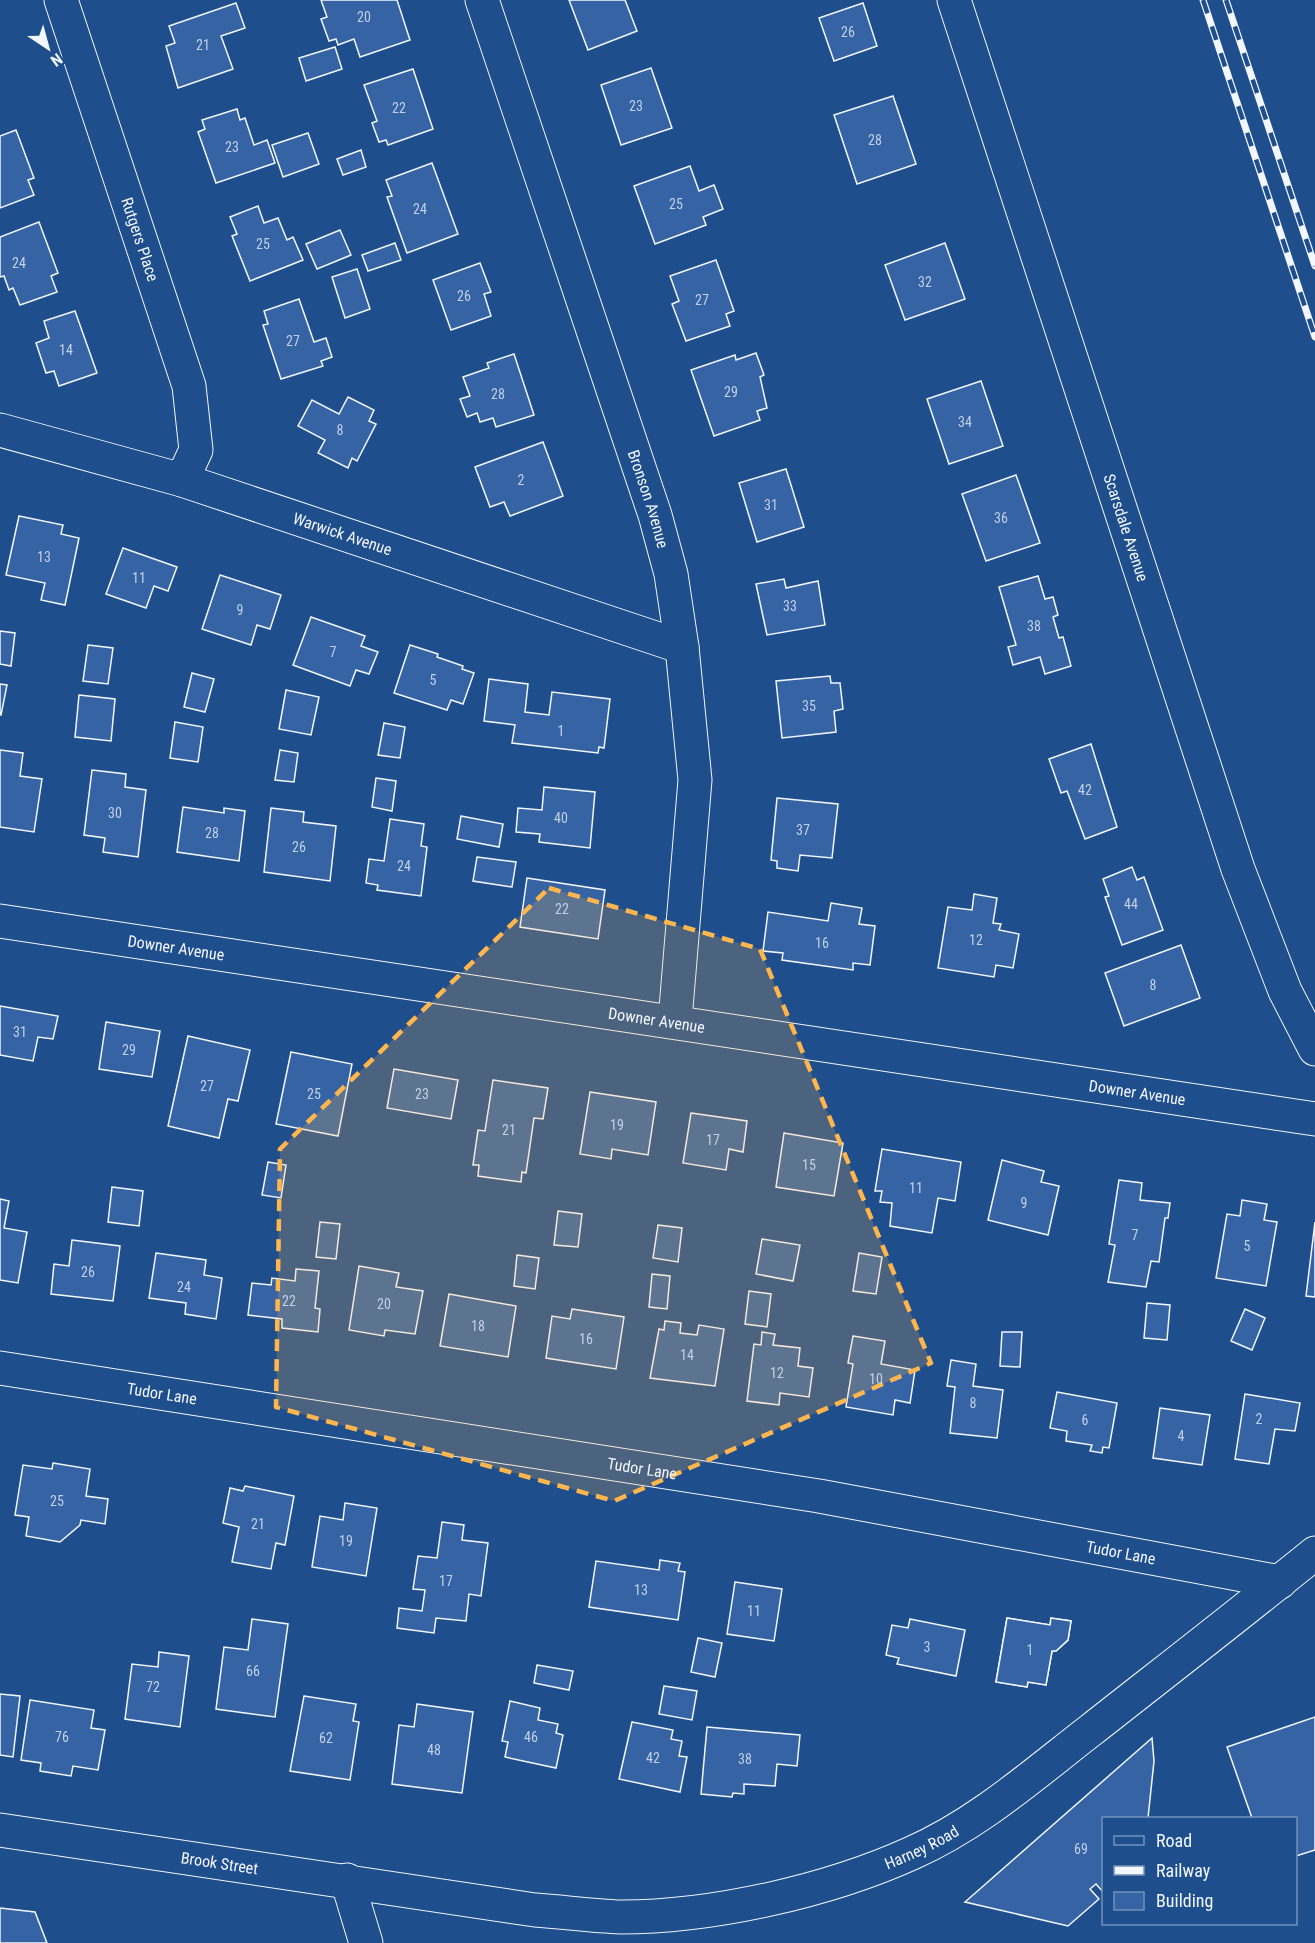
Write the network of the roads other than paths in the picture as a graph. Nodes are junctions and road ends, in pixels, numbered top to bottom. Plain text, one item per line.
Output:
1 (61, 0) edge
2 (482, 0) edge
3 (954, 0) edge
4 (0, 430) edge
5 (182, 480) junction
6 (682, 647) junction
7 (0, 921) edge
8 (675, 1020) junction
9 (1315, 1049) edge
10 (1315, 1119) edge
11 (0, 1368) edge
12 (1315, 1553) edge
13 (1280, 1582) junction
14 (0, 1830) edge
15 (347, 1880) junction
16 (440, 1896) joint
17 (366, 1943) edge

1 - 5 street, Rutgers Place
2 - 6 street, Bronson Avenue
3 - 9 street, Scarsdale Avenue
4 - 5 street, Warwick Avenue
5 - 6 street, Warwick Avenue
6 - 8 street, Bronson Avenue
7 - 8 street, Downer Avenue
8 - 10 street, Downer Avenue
11 - 13 street, Tudor Lane
12 - 13 street, Harney Road
13 - 16 street, Harney Road
14 - 15 street, Brook Street
15 - 16 street, Brook Street
15 - 17 street

